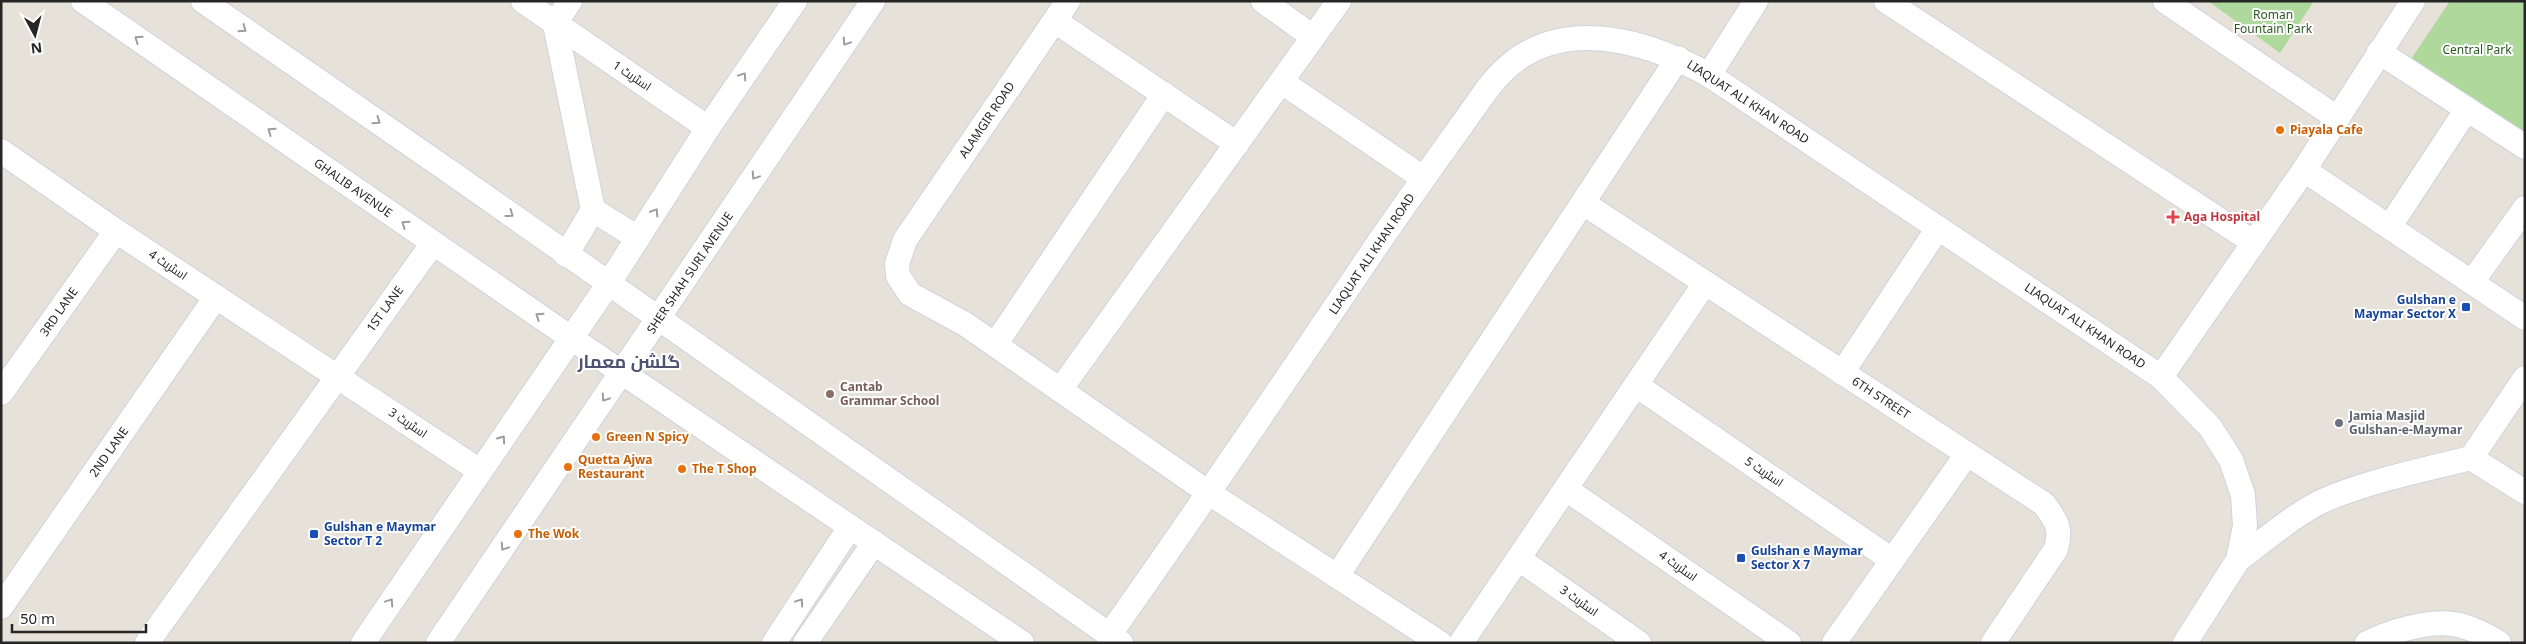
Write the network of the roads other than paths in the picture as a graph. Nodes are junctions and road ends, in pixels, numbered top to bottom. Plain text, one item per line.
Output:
1 (83, 1) edge
2 (203, 1) edge
3 (522, 1) edge
4 (570, 1) edge
5 (795, 1) edge
6 (873, 1) edge
7 (1068, 1) edge
8 (1263, 1) edge
9 (1339, 1) edge
10 (1756, 1) edge
11 (1886, 1) edge
12 (2165, 1) edge
13 (2413, 1) edge
14 (1055, 21) junction
15 (555, 24) junction
16 (1314, 37) junction
17 (2379, 52) junction
18 (1678, 58) junction
19 (1709, 75) junction
20 (1282, 82) junction
21 (1164, 94) junction
22 (2467, 109) junction
23 (2337, 118) junction
24 (708, 128) junction
25 (1237, 144) junction
26 (2525, 146) edge
27 (3, 156) edge
28 (2304, 170) junction
29 (1423, 178) junction
30 (1582, 203) junction
31 (2525, 208) edge
32 (593, 210) junction
33 (2390, 226) junction
34 (1938, 228) junction
35 (116, 231) junction
36 (638, 238) junction
37 (2253, 242) junction
38 (433, 243) junction
39 (566, 255) junction
40 (2472, 282) junction
41 (609, 283) junction
42 (1705, 283) junction
43 (216, 297) junction
44 (2525, 318) edge
45 (658, 319) junction
46 (572, 338) junction
47 (995, 345) junction
48 (623, 372) junction
49 (1842, 373) junction
50 (337, 375) junction
51 (2161, 377) junction
52 (2525, 378) edge
53 (1636, 385) junction
54 (1060, 390) junction
55 (1, 393) edge
56 (1967, 454) junction
57 (2471, 458) junction
58 (480, 471) junction
59 (1566, 489) junction
60 (2525, 492) edge
61 (1209, 494) junction
62 (850, 527) junction
63 (874, 543) junction
64 (1519, 559) junction
65 (1892, 560) junction
66 (2238, 560) junction
67 (1337, 576) junction
68 (1, 607) edge
69 (1116, 638) edge
70 (147, 643) edge
71 (363, 643) edge
72 (438, 643) edge
73 (774, 643) edge
74 (805, 643) edge
75 (1022, 643) edge
76 (1440, 643) edge
77 (1461, 643) edge
78 (1639, 643) edge
79 (1789, 643) edge
80 (1834, 643) edge
81 (1993, 643) edge
82 (2185, 643) edge
83 (2367, 643) edge
84 (2499, 643) edge

38 -> 1 street, GHALIB AVENUE
2 -> 39 street
3 - 15 street, اسٹریٹ 1
4 - 15 street
24 -> 5 street
6 -> 45 street, SHER SHAH SURI AVENUE
7 - 14 street, ALAMGIR ROAD
8 - 16 street
9 - 16 street
10 - 19 street
11 - 37 street
12 - 23 street
13 - 17 street
14 - 21 street
14 - 47 street, ALAMGIR ROAD
15 - 24 street, اسٹریٹ 1
15 - 32 street
16 - 20 street
17 - 22 street
17 - 23 street
18 - 19 street, LIAQUAT ALI KHAN ROAD
18 - 29 street, LIAQUAT ALI KHAN ROAD
18 - 30 street
19 - 34 street, LIAQUAT ALI KHAN ROAD
20 - 25 street
20 - 29 street
21 - 25 street
21 - 47 street
22 - 26 street
22 - 33 street
23 - 28 street
36 -> 24 street
25 - 54 street
27 - 35 street, اسٹریٹ 4
28 - 33 street
28 - 37 street
29 - 61 street, LIAQUAT ALI KHAN ROAD
30 - 42 street, 6TH STREET
30 - 67 street
31 - 40 street
32 - 36 street
32 - 39 street
33 - 40 street
34 - 49 street
34 - 51 street, LIAQUAT ALI KHAN ROAD
35 - 43 street, اسٹریٹ 4
35 - 55 street, 3RD LANE
36 - 41 street
37 - 51 street
46 -> 38 street, GHALIB AVENUE
38 - 50 street, 1ST LANE
39 - 41 street
40 - 44 street
41 - 45 street
41 - 46 street
42 - 49 street, 6TH STREET
42 - 53 street
43 - 50 street, اسٹریٹ 4
43 - 68 street, 2ND LANE
45 - 48 street, SHER SHAH SURI AVENUE
45 - 69 street
46 - 48 street, GHALIB AVENUE
58 -> 46 street
47 - 54 street, ALAMGIR ROAD
48 - 62 street, GHALIB AVENUE
48 -> 72 street, SHER SHAH SURI AVENUE
49 - 56 street, 6TH STREET
50 - 58 street, اسٹریٹ 3
50 - 70 street
51 - 66 street, LIAQUAT ALI KHAN ROAD
52 - 57 street
53 - 59 street
53 - 65 street, اسٹریٹ 5
54 - 61 street, ALAMGIR ROAD
56 - 65 street
56 - 81 street, 6TH STREET
57 - 60 street
57 - 66 street
71 -> 58 street
59 - 64 street
59 - 79 street, اسٹریٹ 4
61 - 67 street, ALAMGIR ROAD
61 - 69 street, LIAQUAT ALI KHAN ROAD
62 - 63 street, GHALIB AVENUE
73 -> 62 street
63 - 74 street
63 - 75 street, GHALIB AVENUE
64 - 77 street
64 - 78 street, اسٹریٹ 3
65 - 80 street
66 - 82 street, LIAQUAT ALI KHAN ROAD
67 - 76 street, ALAMGIR ROAD
83 - 84 street

